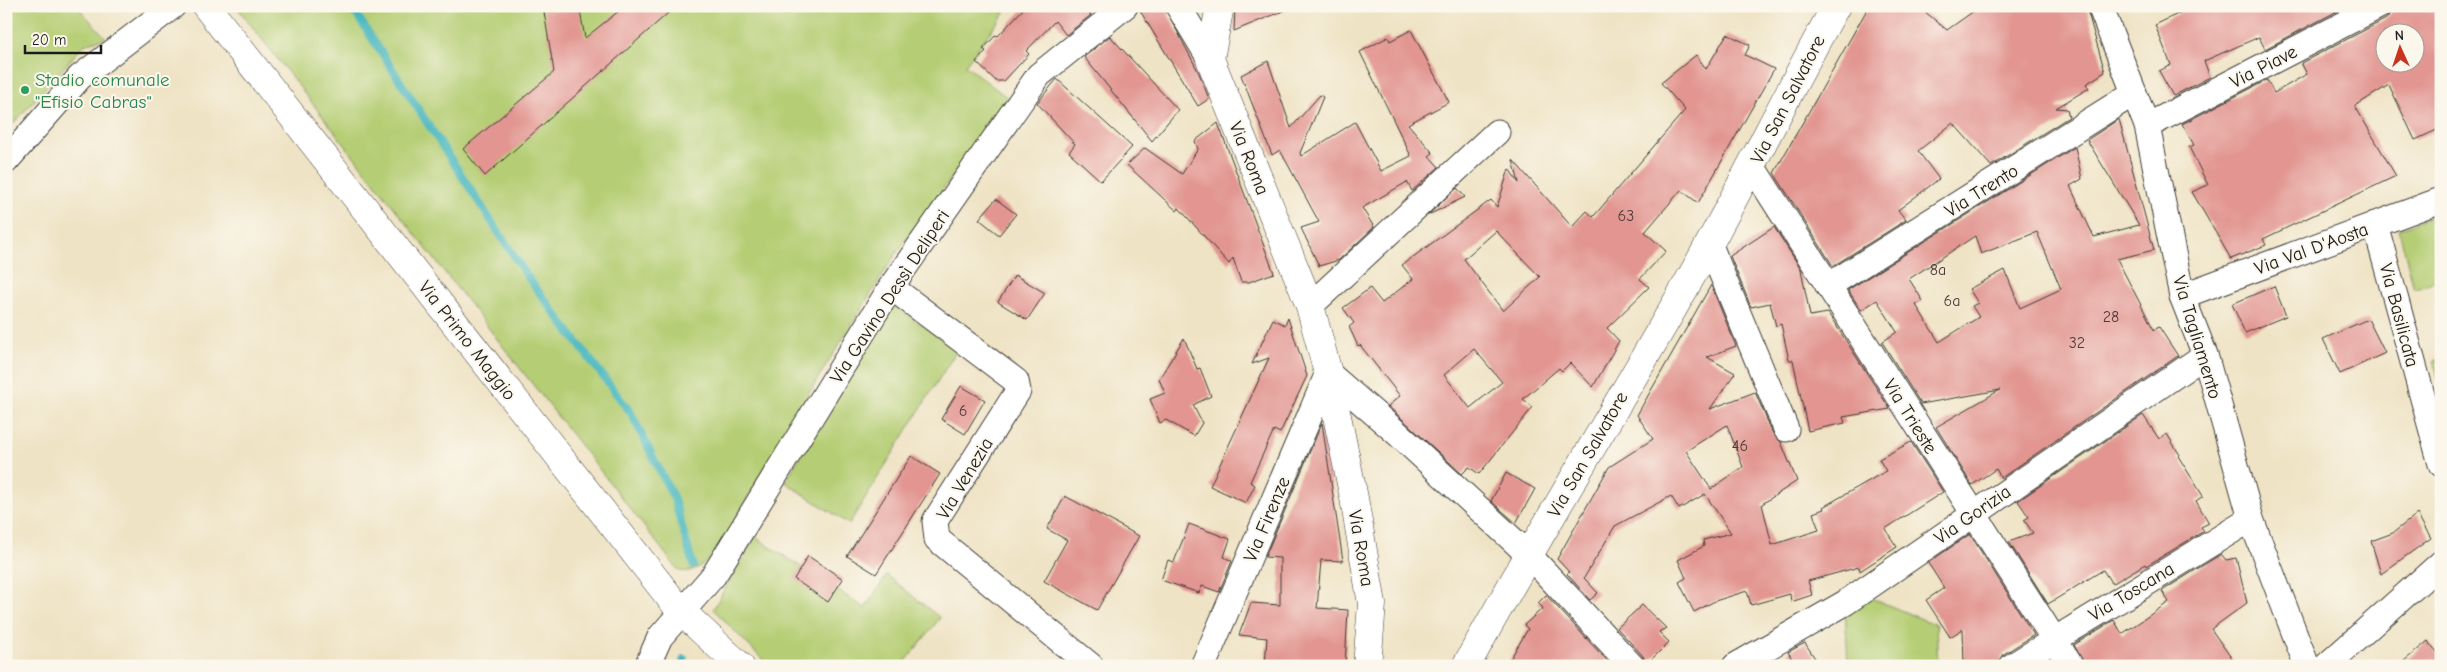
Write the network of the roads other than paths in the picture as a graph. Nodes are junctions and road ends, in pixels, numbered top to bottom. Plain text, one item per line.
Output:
1 (173, 6) edge
2 (206, 6) edge
3 (1125, 6) edge
4 (1178, 6) edge
5 (1220, 6) edge
6 (1836, 6) edge
7 (2100, 6) edge
8 (2379, 6) edge
9 (1210, 59) junction
10 (2134, 93) junction
11 (2147, 126) junction
12 (1497, 132) dead end
13 (6, 161) edge
14 (1752, 166) junction
15 (2441, 200) edge
16 (2375, 224) junction
17 (1709, 243) junction
18 (1828, 286) junction
19 (891, 287) junction
20 (2182, 296) junction
21 (1310, 306) junction
22 (2205, 355) junction
23 (1328, 373) junction
24 (1786, 429) dead end
25 (2441, 464) edge
26 (1972, 514) junction
27 (2251, 519) junction
28 (1528, 554) junction
29 (2441, 563) edge
30 (682, 612) junction
31 (2053, 639) junction
32 (648, 666) edge
33 (740, 666) edge
34 (1090, 666) edge
35 (1203, 666) edge
36 (1367, 666) edge
37 (1466, 666) edge
38 (1632, 666) edge
39 (1735, 666) edge
40 (2012, 666) edge
41 (2071, 666) edge
42 (2307, 666) edge
43 (2326, 666) edge

1 - 13 street
2 - 30 street, Via Primo Maggio
3 - 19 street, Via Gavino Dessì Deliperi
4 - 9 street
5 - 9 street
6 - 14 street, Via San Salvatore
7 - 10 street, Via Tagliamento
8 - 11 street, Via Piave
9 - 21 street, Via Roma
10 - 11 street, Via Tagliamento
10 - 18 street, Via Trento
11 - 20 street, Via Tagliamento
12 - 21 street
14 - 17 street, Via San Salvatore
14 - 18 street, Via Trieste
15 - 16 street, Via Val D'Aosta
16 - 20 street, Via Val D'Aosta
16 - 25 street, Via Basilicata
17 - 24 street
17 - 28 street, Via San Salvatore
18 - 26 street, Via Trieste
19 - 30 street, Via Gavino Dessì Deliperi
19 - 34 street, Via Venezia
20 - 22 street, Via Tagliamento
21 - 23 street, Via Roma
22 - 26 street, Via Gorizia
22 - 27 street, Via Tagliamento
23 - 28 street
23 - 35 street, Via Firenze
23 - 36 street, Via Roma
26 - 31 street, Via Trieste
26 - 39 street, Via Gorizia
27 - 31 street, Via Toscana
27 - 42 street, Via Tagliamento
28 - 37 street, Via San Salvatore
28 - 38 street
29 - 43 street
30 - 32 street, Via Gavino Dessì Deliperi
30 - 33 street, Via Primo Maggio
31 - 40 street, Via Toscana
31 - 41 street, Via Trieste

